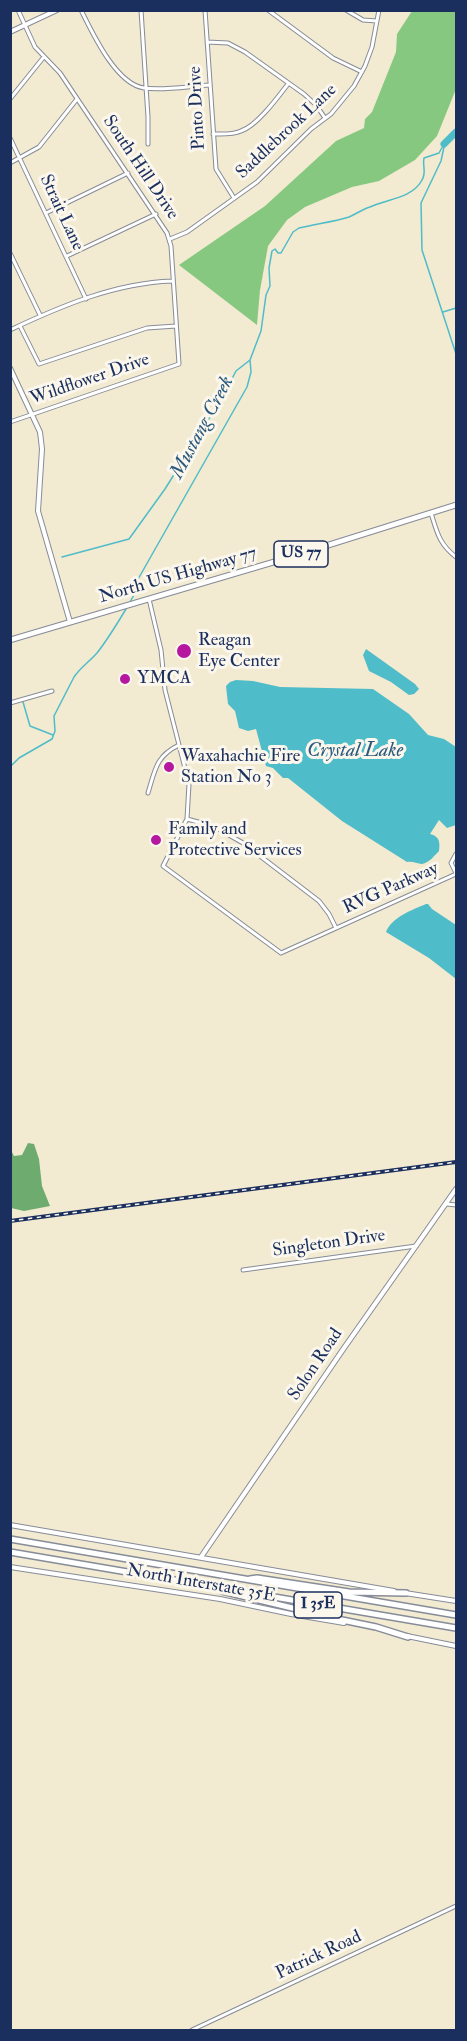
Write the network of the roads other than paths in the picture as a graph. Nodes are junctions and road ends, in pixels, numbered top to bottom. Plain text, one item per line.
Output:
1 (18, 10) edge
2 (57, 10) edge
3 (81, 10) edge
4 (141, 10) edge
5 (205, 10) edge
6 (268, 10) edge
7 (346, 10) edge
8 (378, 10) edge
9 (377, 21) junction
10 (25, 25) junction
11 (10, 32) edge
12 (207, 42) junction
13 (43, 58) junction
14 (362, 72) junction
15 (288, 84) junction
16 (210, 85) junction
17 (146, 89) junction
18 (10, 99) edge
19 (77, 99) junction
20 (325, 118) junction
21 (213, 134) junction
22 (10, 138) edge
23 (148, 144) dead end
24 (20, 158) junction
25 (10, 163) edge
26 (128, 173) junction
27 (234, 198) junction
28 (46, 213) junction
29 (156, 214) junction
30 (170, 239) junction
31 (10, 253) edge
32 (67, 256) junction
33 (172, 280) junction
34 (86, 299) junction
35 (40, 315) junction
36 (20, 326) junction
37 (176, 326) junction
38 (10, 330) edge
39 (179, 364) joint
40 (10, 368) edge
41 (12, 374) edge
42 (32, 414) junction
43 (10, 422) edge
44 (456, 505) edge
45 (431, 513) junction
46 (456, 556) edge
47 (146, 600) junction
48 (70, 622) junction
49 (10, 640) edge
50 (52, 690) dead end
51 (10, 703) edge
52 (179, 746) junction
53 (148, 793) dead end
54 (187, 819) junction
55 (456, 854) edge
56 (456, 873) edge
57 (336, 928) junction
58 (456, 1189) edge
59 (447, 1203) junction
60 (456, 1206) edge
61 (418, 1246) junction
62 (243, 1270) dead end
63 (10, 1526) edge
64 (10, 1539) edge
65 (10, 1552) edge
66 (201, 1557) junction
67 (10, 1567) edge
68 (244, 1580) junction
69 (180, 1581) junction
70 (406, 1593) junction
71 (456, 1601) edge
72 (456, 1615) edge
73 (456, 1628) edge
74 (408, 1637) junction
75 (456, 1646) edge
76 (456, 1906) edge
77 (192, 2031) edge

1 - 10 street, South Hill Drive
2 - 10 street
3 - 17 street
4 - 17 street
5 - 12 street, Pinto Drive
6 - 14 street
7 - 9 street
8 - 9 street, Saddlebrook Lane
9 - 14 street, Saddlebrook Lane
10 - 11 street
10 - 13 street, South Hill Drive
12 - 15 street
12 - 16 street, Pinto Drive
13 - 18 street
13 - 19 street, South Hill Drive
14 - 20 street, Saddlebrook Lane
15 - 20 street
15 - 21 street
16 - 17 street
16 - 21 street, Pinto Drive
17 - 23 street
19 - 24 street
19 - 26 street, South Hill Drive
20 - 27 street, Saddlebrook Lane
21 - 27 street, Pinto Drive
22 - 24 street, Strait Lane
24 - 25 street
24 - 28 street, Strait Lane
26 - 28 street
26 - 29 street, South Hill Drive
27 - 30 street, Saddlebrook Lane
28 - 32 street, Strait Lane
29 - 30 street, South Hill Drive
29 - 32 street
30 - 33 street, South Hill Drive
31 - 35 street
32 - 34 street, Strait Lane
33 - 34 street
33 - 37 street, South Hill Drive
34 - 35 street
35 - 36 street
36 - 37 street
36 - 38 street
37 - 39 street, South Hill Drive
39 - 42 street, Wildflower Drive
40 - 41 street
41 - 42 street
42 - 43 street, Wildflower Drive
42 - 48 street
44 - 45 main road, North US Highway 77 / US 77
45 - 46 street
45 - 47 main road, North US Highway 77 / US 77
47 - 48 main road, North US Highway 77 / US 77
47 - 52 street
48 - 49 main road, North US Highway 77 / US 77
50 - 51 street
52 - 53 street
52 - 54 street
54 - 57 street
54 - 57 street, RVG Parkway
55 - 56 street
56 - 57 street, RVG Parkway
58 - 59 street, Solon Road
59 - 60 street
59 - 61 street, Solon Road
61 - 62 street, Singleton Drive
61 - 66 street, Solon Road
63 - 66 street, North Interstate 35E
64 - 68 highway, I 35E
65 - 69 highway, I 35E
66 - 70 street, North Interstate 35E
67 - 74 street, North Interstate 35E
68 - 70 highway
68 - 72 highway, I 35E
69 - 73 highway, I 35E
69 - 74 highway
70 - 71 street, North Interstate 35E
74 - 75 street, North Interstate 35E
76 - 77 street, Patrick Road

